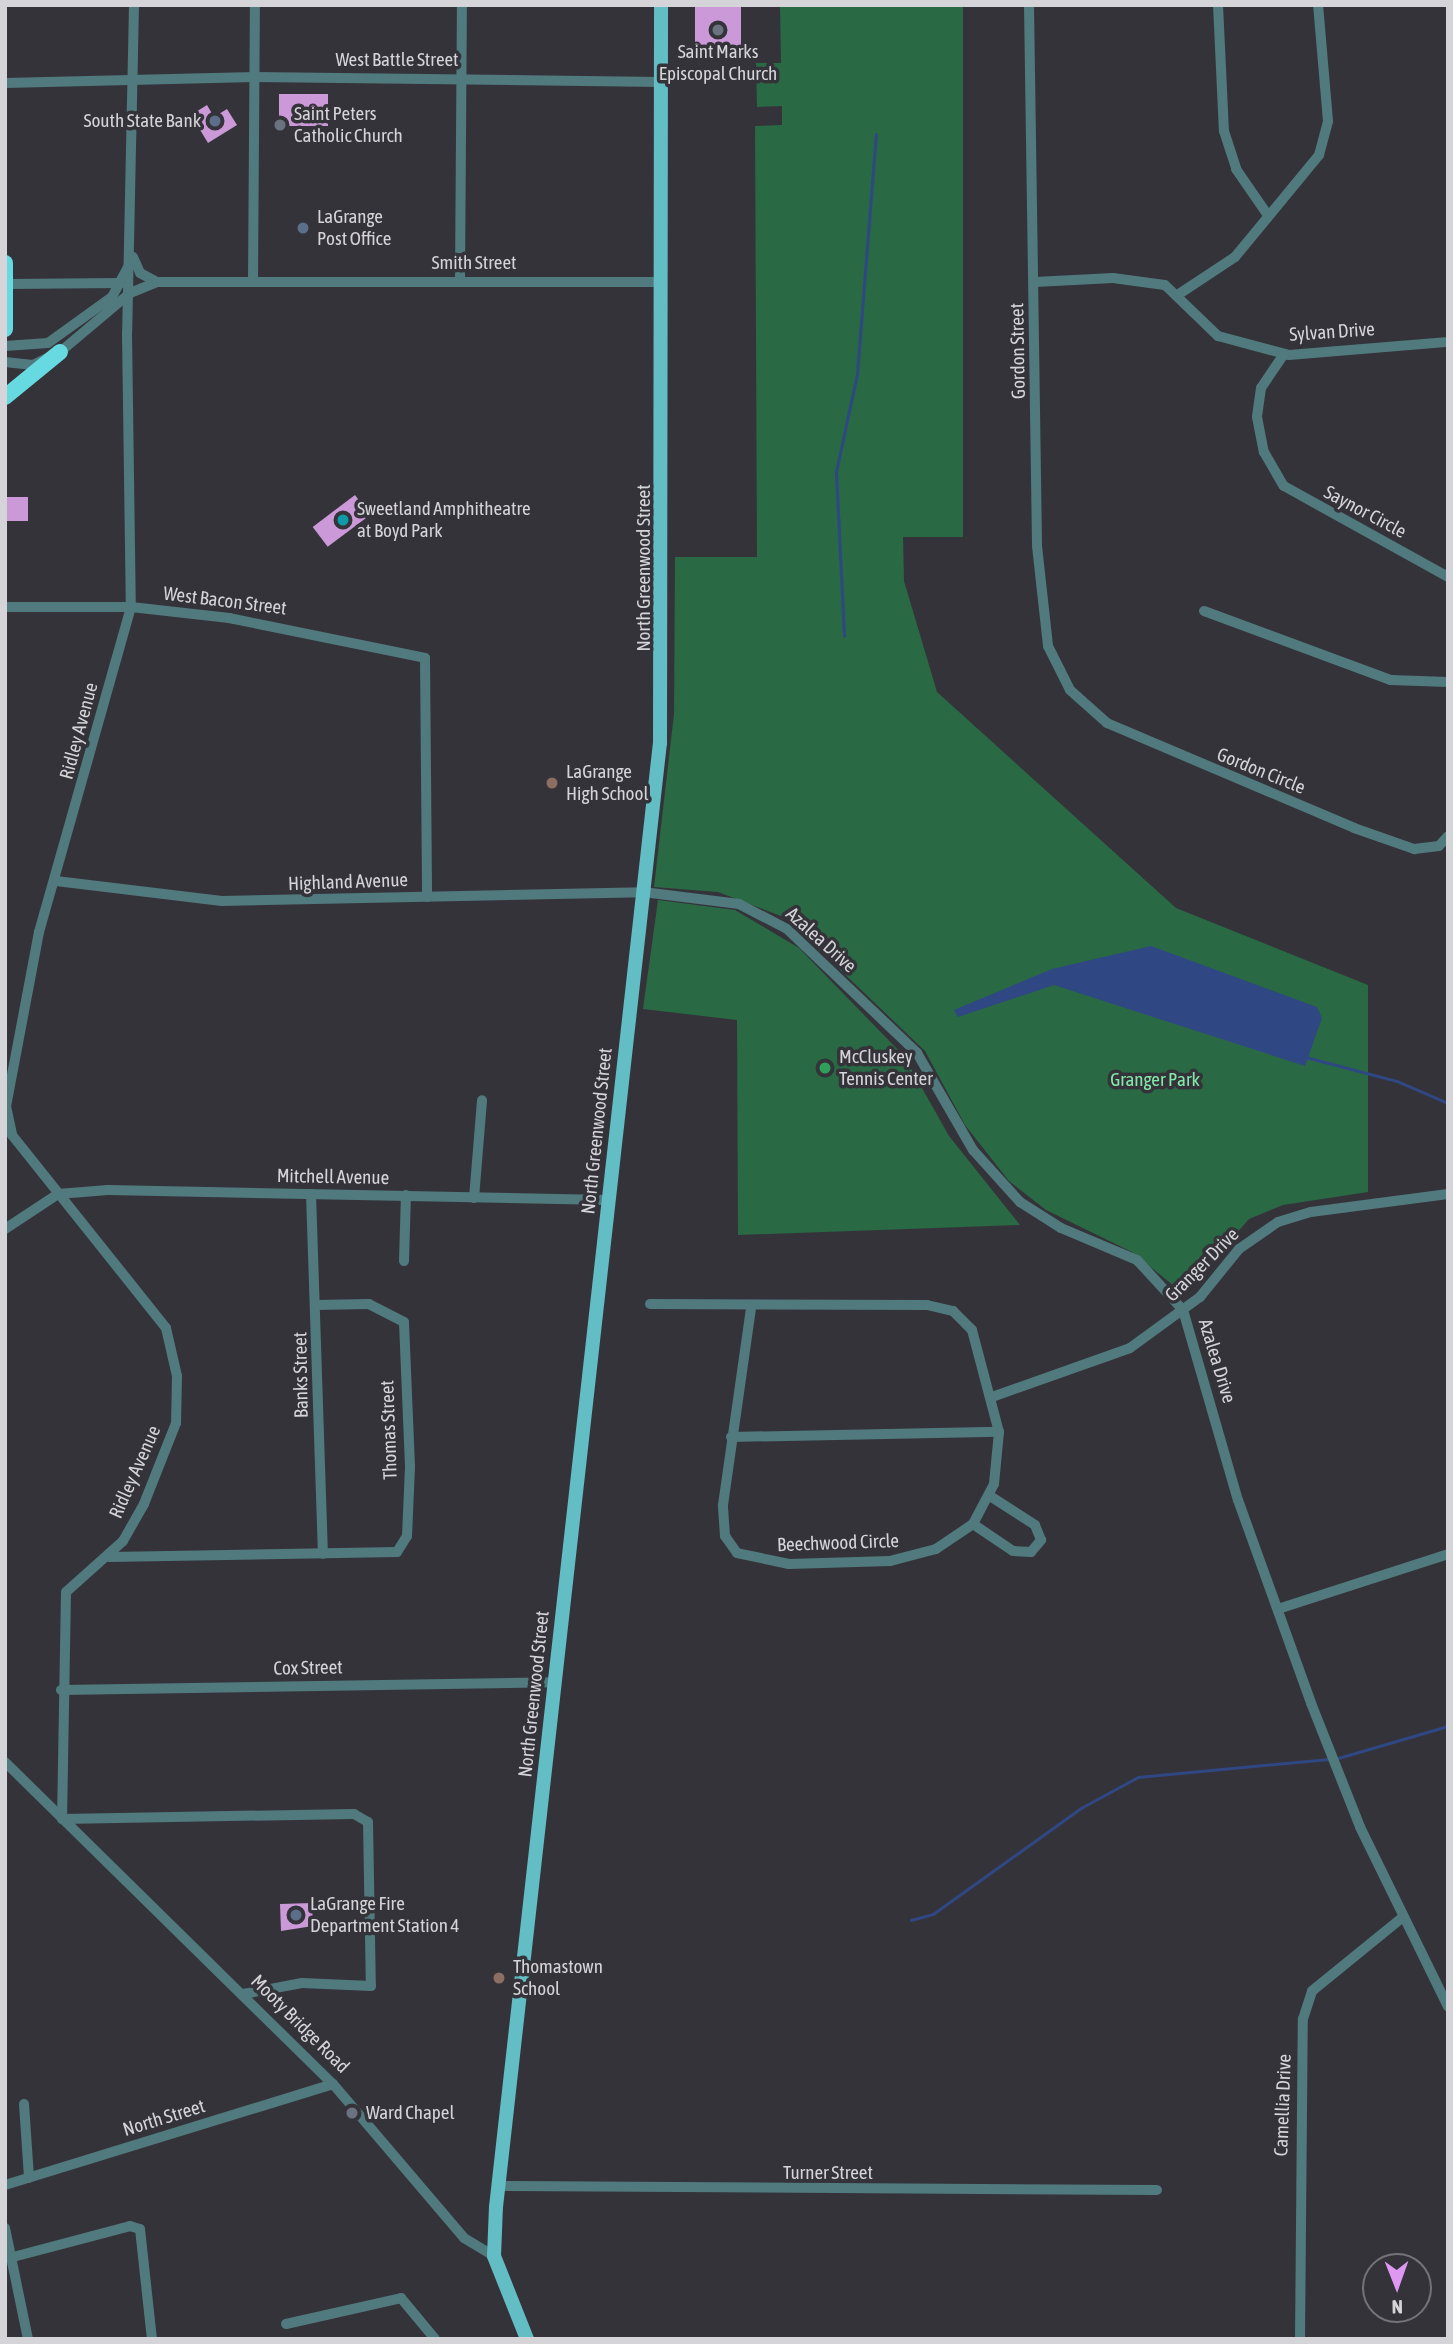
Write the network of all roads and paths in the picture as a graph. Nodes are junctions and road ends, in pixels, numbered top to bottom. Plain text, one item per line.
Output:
1 (134, 5) edge
2 (255, 5) edge
3 (461, 5) edge
4 (661, 5) edge
5 (1028, 5) edge
6 (1218, 5) edge
7 (1318, 5) edge
8 (255, 77) junction
9 (461, 77) junction
10 (133, 80) junction
11 (660, 82) junction
12 (5, 83) edge
13 (1267, 214) junction
14 (132, 254) junction
15 (253, 257) junction
16 (5, 263) edge
17 (253, 279) junction
18 (287, 279) junction
19 (460, 280) junction
20 (157, 282) junction
21 (660, 282) junction
22 (1035, 282) junction
23 (121, 283) junction
24 (8, 284) junction
25 (130, 293) junction
26 (1179, 294) junction
27 (5, 330) edge
28 (1448, 342) edge
29 (5, 346) edge
30 (60, 352) junction
31 (1284, 354) junction
32 (5, 362) edge
33 (5, 397) edge
34 (1448, 578) edge
35 (5, 607) edge
36 (131, 607) junction
37 (1204, 611) dead end
38 (1448, 682) edge
39 (1070, 691) joint
40 (1448, 836) edge
41 (56, 881) junction
42 (643, 892) junction
43 (427, 897) junction
44 (482, 1100) dead end
45 (58, 1194) junction
46 (311, 1194) junction
47 (1448, 1194) edge
48 (406, 1195) junction
49 (474, 1198) junction
50 (608, 1200) junction
51 (5, 1229) edge
52 (404, 1261) dead end
53 (650, 1304) dead end
54 (316, 1305) junction
55 (751, 1309) junction
56 (1183, 1310) junction
57 (992, 1397) junction
58 (999, 1432) junction
59 (731, 1437) junction
60 (990, 1496) junction
61 (973, 1524) junction
62 (323, 1554) junction
63 (1448, 1554) edge
64 (108, 1557) junction
65 (1281, 1608) junction
66 (555, 1682) junction
67 (61, 1690) junction
68 (5, 1762) edge
69 (62, 1819) junction
70 (1404, 1917) junction
71 (243, 1994) junction
72 (1448, 2007) edge
73 (333, 2084) junction
74 (24, 2104) dead end
75 (29, 2178) junction
76 (5, 2185) edge
77 (499, 2186) junction
78 (1157, 2190) dead end
79 (5, 2228) edge
80 (494, 2256) junction
81 (13, 2257) junction
82 (286, 2324) dead end
83 (28, 2339) edge
84 (152, 2339) edge
85 (435, 2339) edge
86 (527, 2339) edge
87 (1300, 2339) edge

1 - 10 street, Ridley Avenue
2 - 8 street
3 - 9 street
4 - 11 main road, North Greenwood Street
5 - 22 street, Gordon Street
6 - 13 street
7 - 13 street
8 - 9 street, West Battle Street
8 - 10 street, West Battle Street
8 - 15 street
9 - 11 street, West Battle Street
9 - 19 street
10 - 12 street, West Battle Street
10 - 14 street, Ridley Avenue
11 - 21 main road, North Greenwood Street
13 - 26 street
14 - 20 street
14 - 23 street, Ridley Avenue
14 - 25 street, Ridley Avenue
15 - 17 street
15 - 18 street, Smith Street
16 - 24 highway
17 - 18 street, Smith Street
17 - 20 street, Smith Street
18 - 19 street, Smith Street
19 - 21 street, Smith Street
20 - 25 street, Smith Street
21 - 42 main road, North Greenwood Street
22 - 26 street
22 - 39 street, Gordon Street
23 - 24 street
23 - 29 street
24 - 27 highway
25 - 30 street, Smith Street
25 - 36 street, Ridley Avenue
26 - 31 street, Sylvan Drive
28 - 31 street, Sylvan Drive
30 - 32 street, Smith Street
30 - 33 highway
31 - 34 street, Saynor Circle
35 - 36 street, West Bacon Street
36 - 41 street, Ridley Avenue
36 - 43 street, West Bacon Street
37 - 38 street
39 - 40 street, Gordon Circle
41 - 43 street, Highland Avenue
41 - 45 street, Ridley Avenue
42 - 43 street, Highland Avenue
42 - 50 main road, North Greenwood Street
42 - 56 street, Azalea Drive
44 - 49 street
45 - 46 street, Mitchell Avenue
45 - 51 street
45 - 64 street, Ridley Avenue
46 - 48 street, Mitchell Avenue
46 - 54 street, Banks Street
47 - 56 street, Granger Drive
48 - 49 street, Mitchell Avenue
48 - 52 street
49 - 50 street, Mitchell Avenue
50 - 66 main road, North Greenwood Street
53 - 55 street, Beechwood Circle
54 - 62 street, Banks Street
54 - 62 street, Thomas Street
55 - 57 street, Beechwood Circle
55 - 59 street, Beechwood Circle
56 - 57 street, Granger Drive
56 - 65 street, Azalea Drive
57 - 58 street, Beechwood Circle
58 - 59 street
58 - 60 street, Beechwood Circle
59 - 61 street, Beechwood Circle
60 - 61 street, Beechwood Circle
60 - 61 street
62 - 64 street
63 - 65 street
64 - 67 street, Ridley Avenue
65 - 70 street, Azalea Drive
66 - 67 street, Cox Street
66 - 77 main road, North Greenwood Street
67 - 69 street, Ridley Avenue
68 - 69 street, Mooty Bridge Road
69 - 71 street, Mooty Bridge Road
69 - 71 street
70 - 72 street, Azalea Drive
70 - 87 street, Camellia Drive
71 - 73 street, Mooty Bridge Road
73 - 75 street, North Street
73 - 80 street, Mooty Bridge Road
74 - 75 street
75 - 76 street, North Street
77 - 78 street, Turner Street
77 - 80 main road, North Greenwood Street
79 - 81 street
80 - 86 main road
81 - 83 street
81 - 84 street
82 - 85 street

